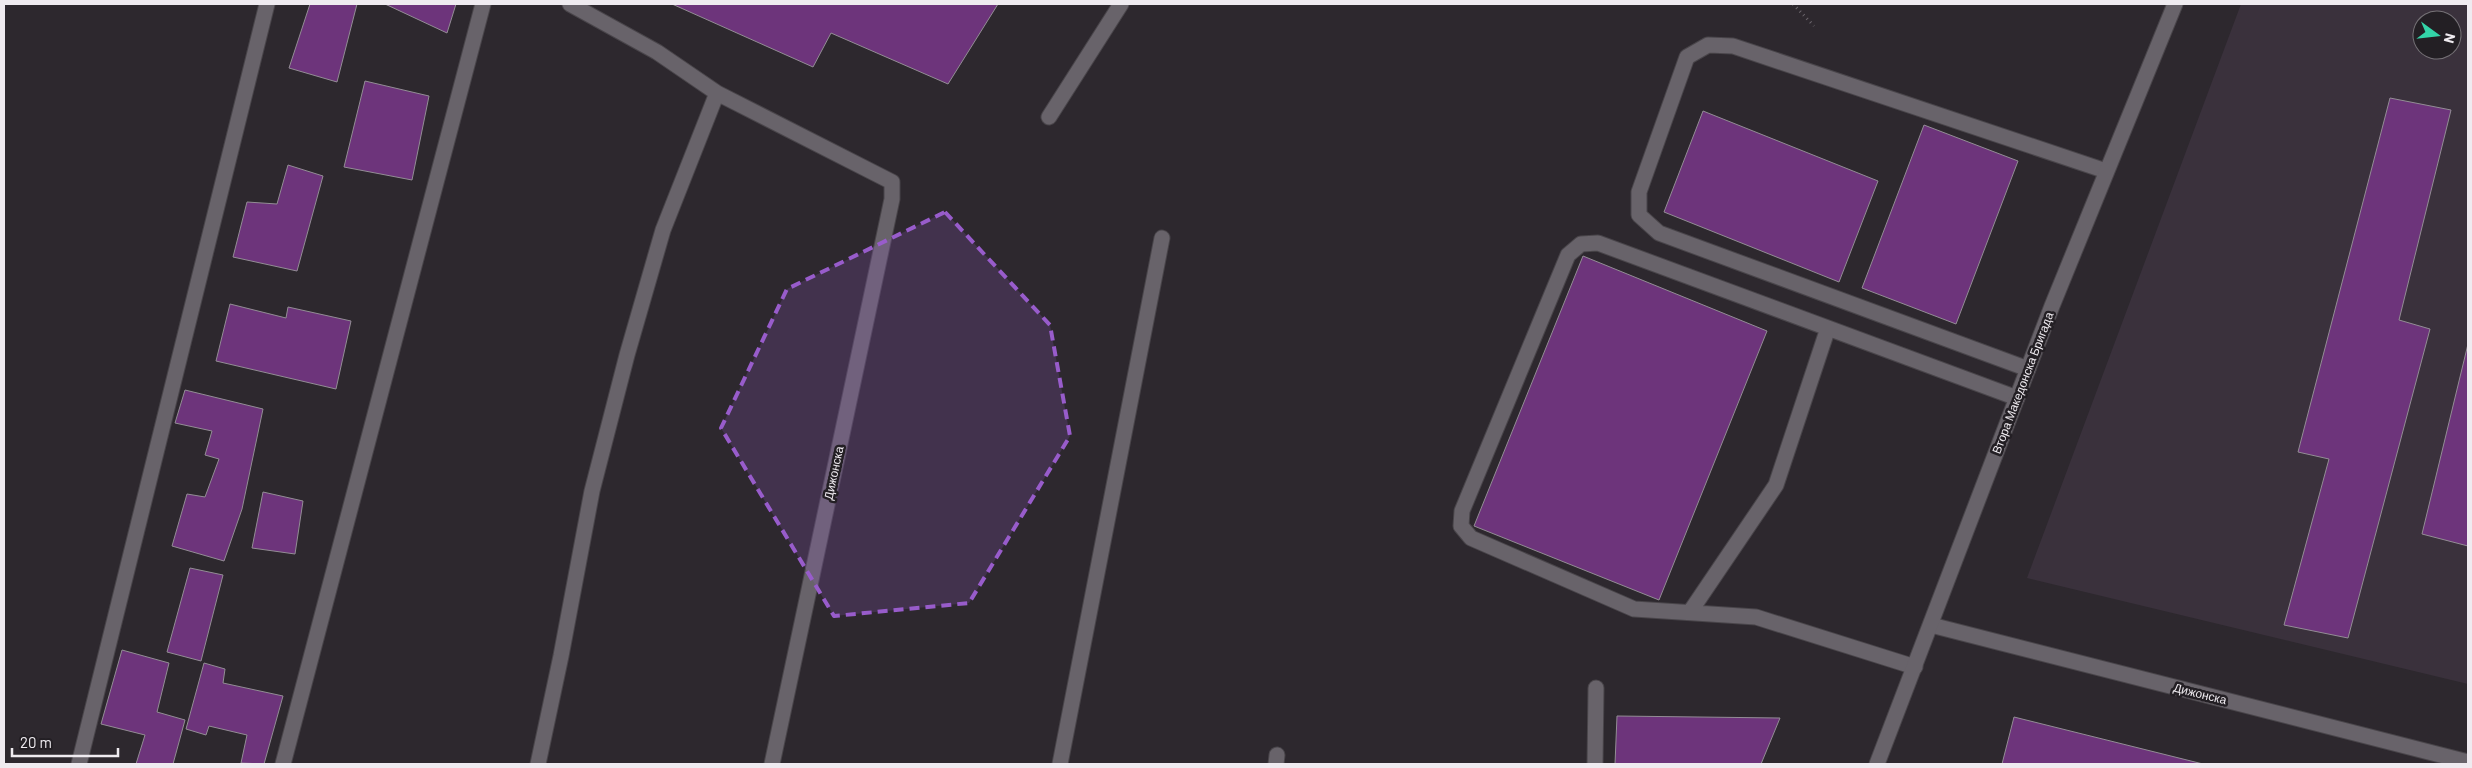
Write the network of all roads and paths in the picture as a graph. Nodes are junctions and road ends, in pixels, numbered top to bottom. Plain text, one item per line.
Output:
1 (267, 4) edge
2 (483, 4) edge
3 (570, 4) edge
4 (1121, 4) edge
5 (1793, 4) edge
6 (2175, 4) edge
7 (1814, 26) dead end
8 (717, 93) junction
9 (1049, 117) dead end
10 (2106, 171) junction
11 (1162, 238) dead end
12 (1828, 328) junction
13 (2028, 369) junction
14 (2017, 398) junction
15 (1690, 612) junction
16 (1931, 625) junction
17 (1915, 667) junction
18 (1596, 688) dead end
19 (2468, 762) edge
20 (79, 764) edge
21 (283, 764) edge
22 (538, 764) edge
23 (772, 764) edge
24 (1060, 764) edge
25 (1595, 764) edge
26 (1877, 764) edge

1 - 20 street
2 - 21 street
3 - 8 street
4 - 9 street
5 - 7 path
6 - 10 street, Втора Македонска Бригада
8 - 22 street
8 - 23 street, Дижонска
10 - 13 street, Втора Македонска Бригада
10 - 13 street
11 - 24 street
12 - 14 street
12 - 15 street
12 - 15 street
13 - 14 street, Втора Македонска Бригада
14 - 16 street, Втора Македонска Бригада
15 - 17 street
16 - 17 street, Втора Македонска Бригада
16 - 19 street, Дижонска
17 - 26 street, Втора Македонска Бригада
18 - 25 street

